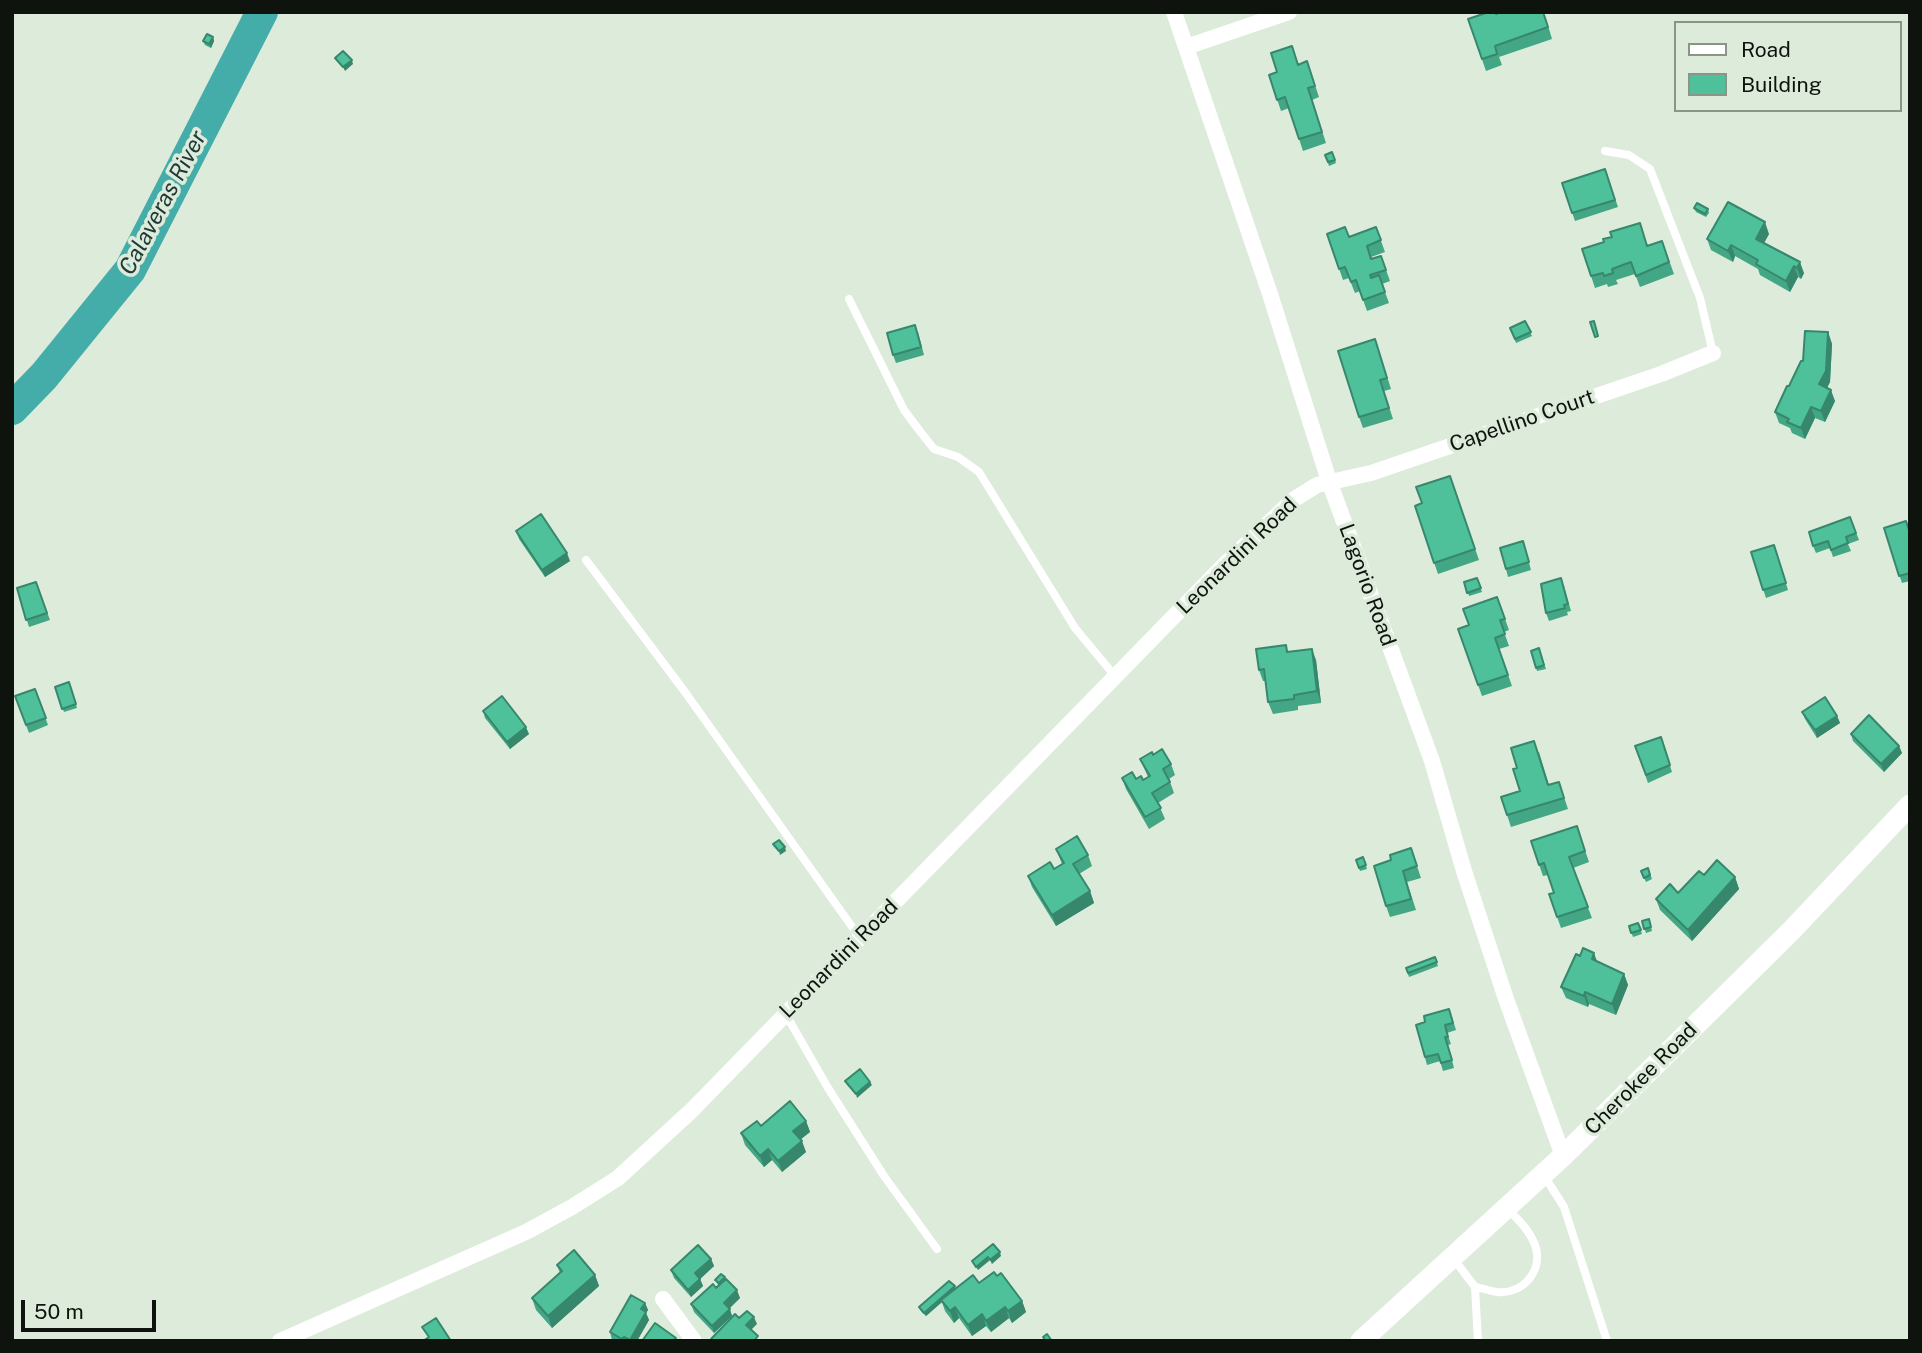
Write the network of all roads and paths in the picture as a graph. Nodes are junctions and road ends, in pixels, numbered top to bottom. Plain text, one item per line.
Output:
1 (1174, 12) edge
2 (1289, 12) edge
3 (1185, 47) junction
4 (1605, 151) dead end
5 (849, 299) dead end
6 (1713, 353) joint
7 (1329, 481) junction
8 (586, 560) dead end
9 (1115, 676) junction
10 (1910, 805) edge
11 (860, 938) junction
12 (785, 1013) junction
13 (1563, 1156) junction
14 (1543, 1174) junction
15 (1507, 1209) junction
16 (937, 1249) dead end
17 (1453, 1258) junction
18 (1475, 1287) junction
19 (663, 1299) dead end
20 (280, 1341) edge
21 (694, 1341) edge
22 (1361, 1341) edge
23 (1478, 1341) edge
24 (1607, 1341) edge

1 - 3 street, Lagorio Road
2 - 3 street
3 - 7 street, Lagorio Road
4 - 6 lane
5 - 9 lane
6 - 7 street, Capellino Court
7 - 9 street, Leonardini Road
7 - 13 street, Lagorio Road
8 - 11 lane
9 - 11 street, Leonardini Road
10 - 13 street, Cherokee Road
11 - 12 street, Leonardini Road
12 - 16 lane
12 - 20 street, Leonardini Road
13 - 14 street, Cherokee Road
14 - 15 street, Cherokee Road
14 - 24 lane
15 - 17 street, Cherokee Road
15 - 18 lane
17 - 18 lane
17 - 22 street, Cherokee Road
18 - 23 lane
19 - 21 street

